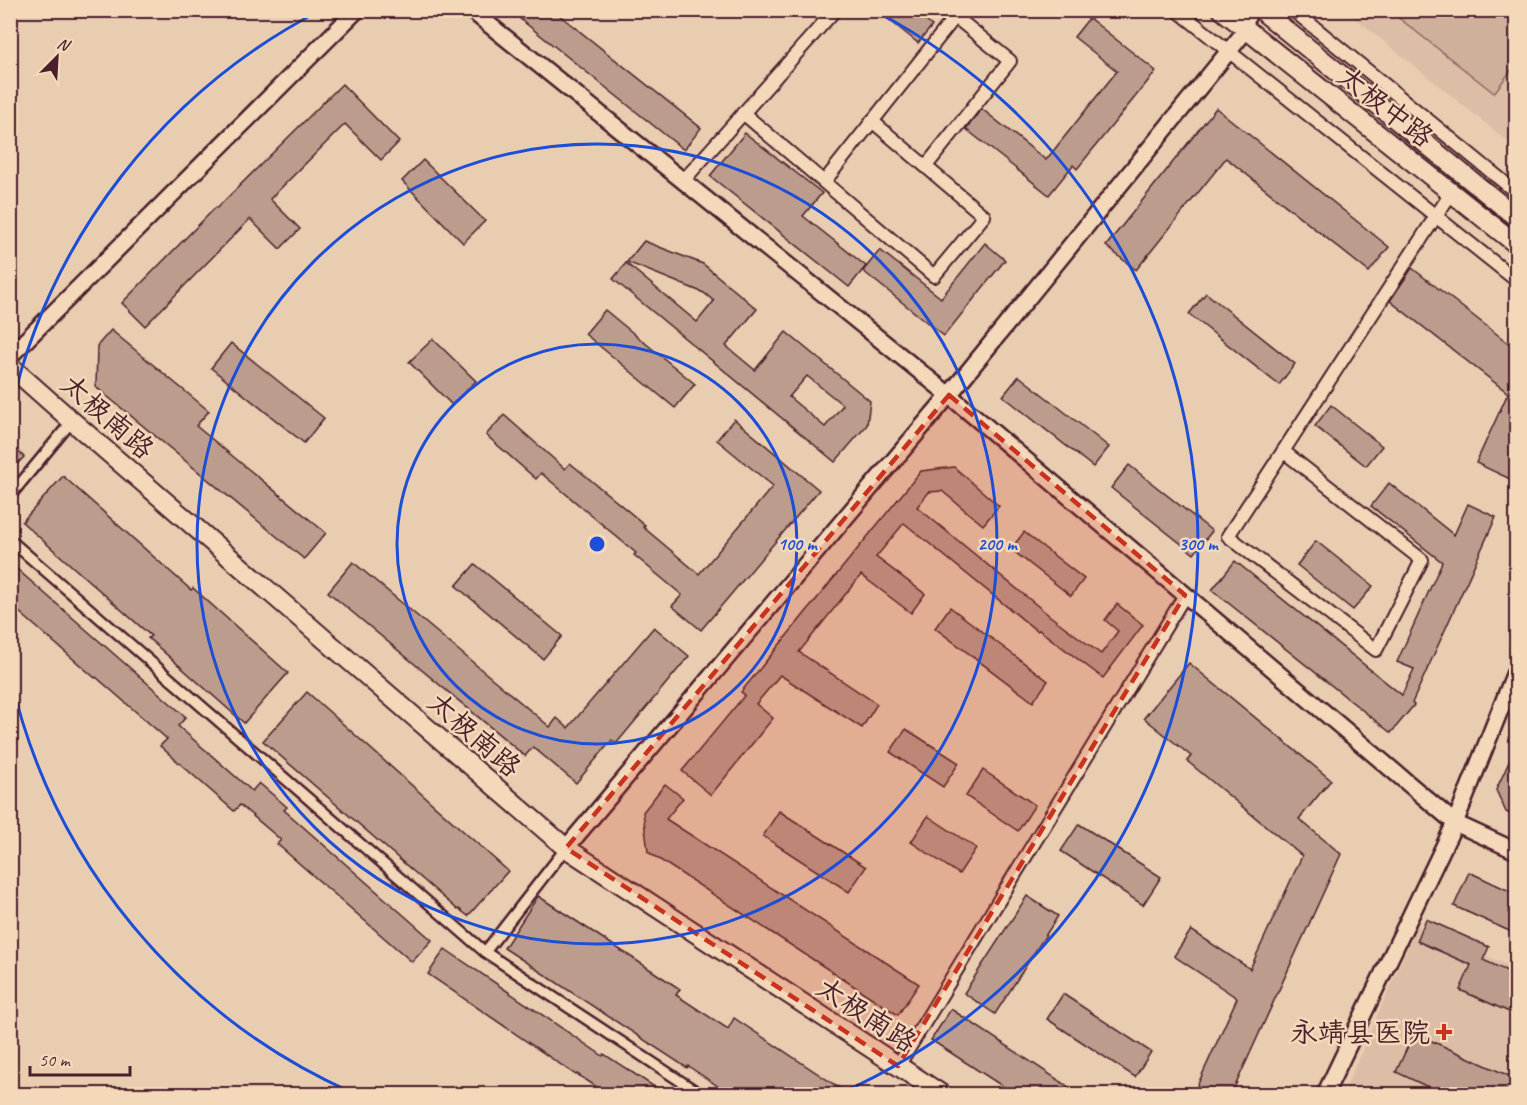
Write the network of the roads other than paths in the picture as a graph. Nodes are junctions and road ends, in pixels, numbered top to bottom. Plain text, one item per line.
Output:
1 (357, 10) edge
2 (471, 10) edge
3 (835, 10) edge
4 (1177, 10) edge
5 (1222, 10) edge
6 (1250, 10) edge
7 (1261, 10) edge
8 (1293, 10) edge
9 (951, 14) edge
10 (1246, 30) junction
11 (1228, 51) junction
12 (743, 114) junction
13 (872, 121) junction
14 (926, 166) junction
15 (683, 181) junction
16 (824, 182) junction
17 (1452, 192) junction
18 (1516, 192) edge
19 (1436, 216) junction
20 (1516, 217) edge
21 (1516, 244) edge
22 (1516, 280) edge
23 (10, 356) edge
24 (14, 375) edge
25 (949, 395) junction
26 (72, 421) junction
27 (1283, 451) junction
28 (10, 496) edge
29 (10, 540) edge
30 (1185, 595) junction
31 (1516, 670) edge
32 (1455, 823) junction
33 (566, 848) junction
34 (1516, 851) edge
35 (485, 952) junction
36 (898, 1066) junction
37 (700, 1095) edge
38 (941, 1095) edge
39 (1324, 1095) edge

1 - 23 street
2 - 15 street
3 - 12 street
4 - 11 street
5 - 10 main road, 太极中路
6 - 10 street
7 - 20 main road, 太极中路
8 - 18 street
9 - 13 street
9 - 14 street
10 - 11 street
10 - 17 main road, 太极中路
11 - 19 street
11 - 25 street
12 - 15 street
12 - 16 street
13 - 14 street
13 - 16 street
14 - 16 street
15 - 25 street
17 - 19 street
17 - 21 main road, 太极中路
19 - 22 street
19 - 27 street
24 - 26 main road, 太极南路
25 - 30 street
25 - 33 street
26 - 28 street
26 - 33 main road, 太极南路
27 - 27 street
29 - 35 street
30 - 32 street
30 - 36 street
31 - 32 street
32 - 34 street
32 - 39 street
33 - 35 street
33 - 36 main road, 太极南路
35 - 37 street
36 - 38 main road, 太极南路

